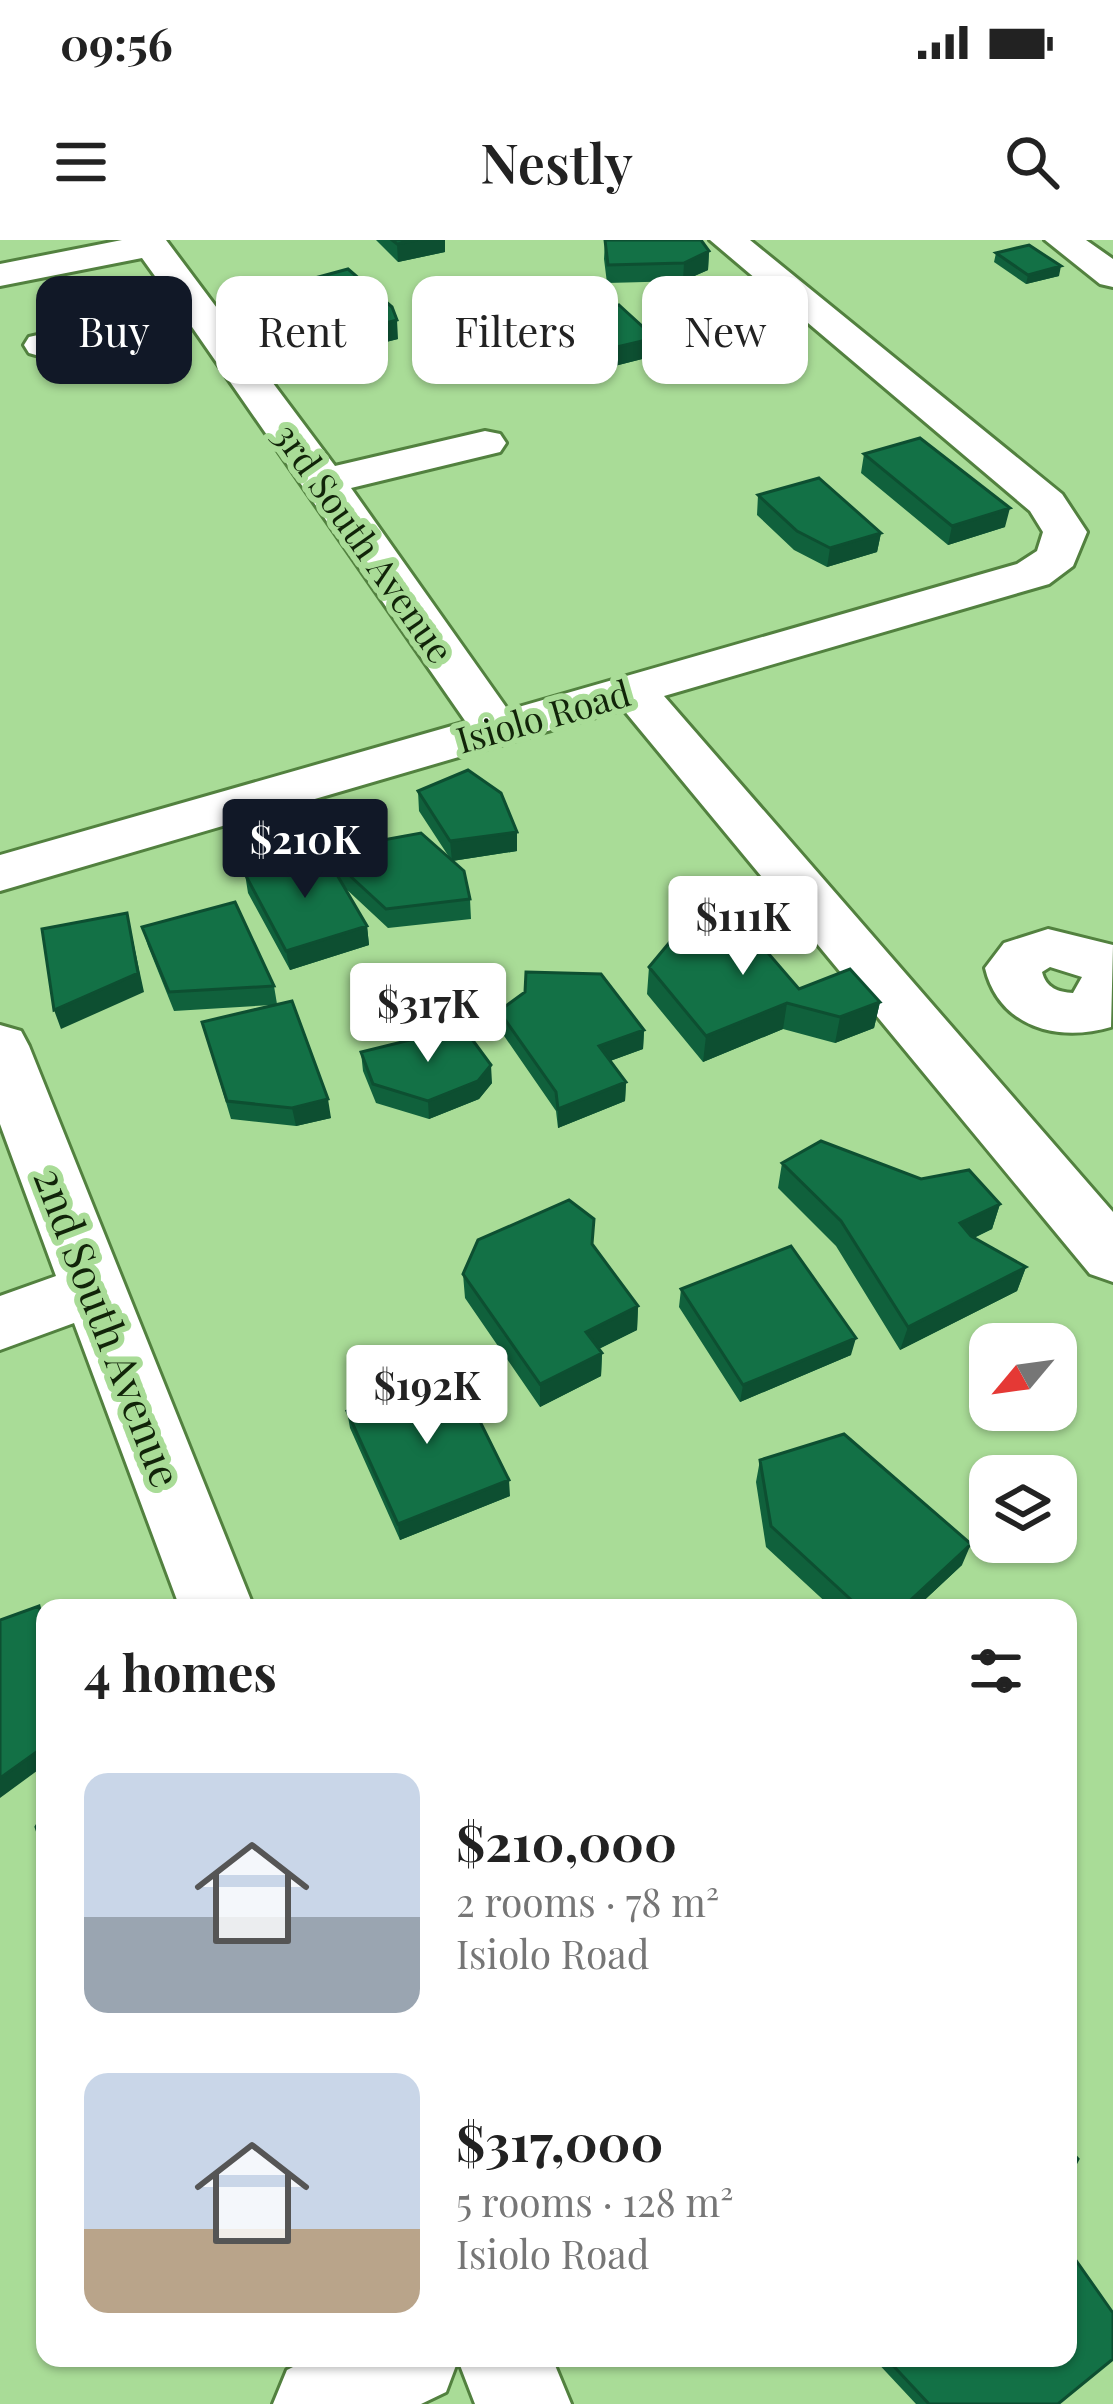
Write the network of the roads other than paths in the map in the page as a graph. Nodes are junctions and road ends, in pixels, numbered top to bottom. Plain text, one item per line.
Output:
1 (1063, 240) edge
2 (735, 241) edge
3 (149, 242) edge
4 (0, 275) edge
5 (1113, 276) edge
6 (196, 311) junction
7 (192, 312) edge
8 (485, 443) dead end
9 (325, 482) junction
10 (632, 689) junction
11 (496, 729) junction
12 (0, 873) edge
13 (1113, 970) edge
14 (917, 1025) junction
15 (0, 1046) edge
16 (1113, 1256) edge
17 (94, 1288) junction
18 (0, 1323) edge
19 (214, 1599) edge
20 (394, 2367) edge
21 (509, 2367) edge
22 (321, 2404) edge
23 (523, 2404) edge

1 - 5 street
2 - 10 street, Isiolo Road
3 - 4 street
3 - 6 street, 3rd South Avenue
6 - 7 street
6 - 9 street, 3rd South Avenue
8 - 9 street
9 - 11 street, 3rd South Avenue
10 - 11 street, Isiolo Road
10 - 14 street
11 - 12 street, Isiolo Road
13 - 14 street
14 - 16 street
15 - 17 street, 2nd South Avenue
17 - 18 street
17 - 19 street, 2nd South Avenue
20 - 22 street
21 - 23 street

